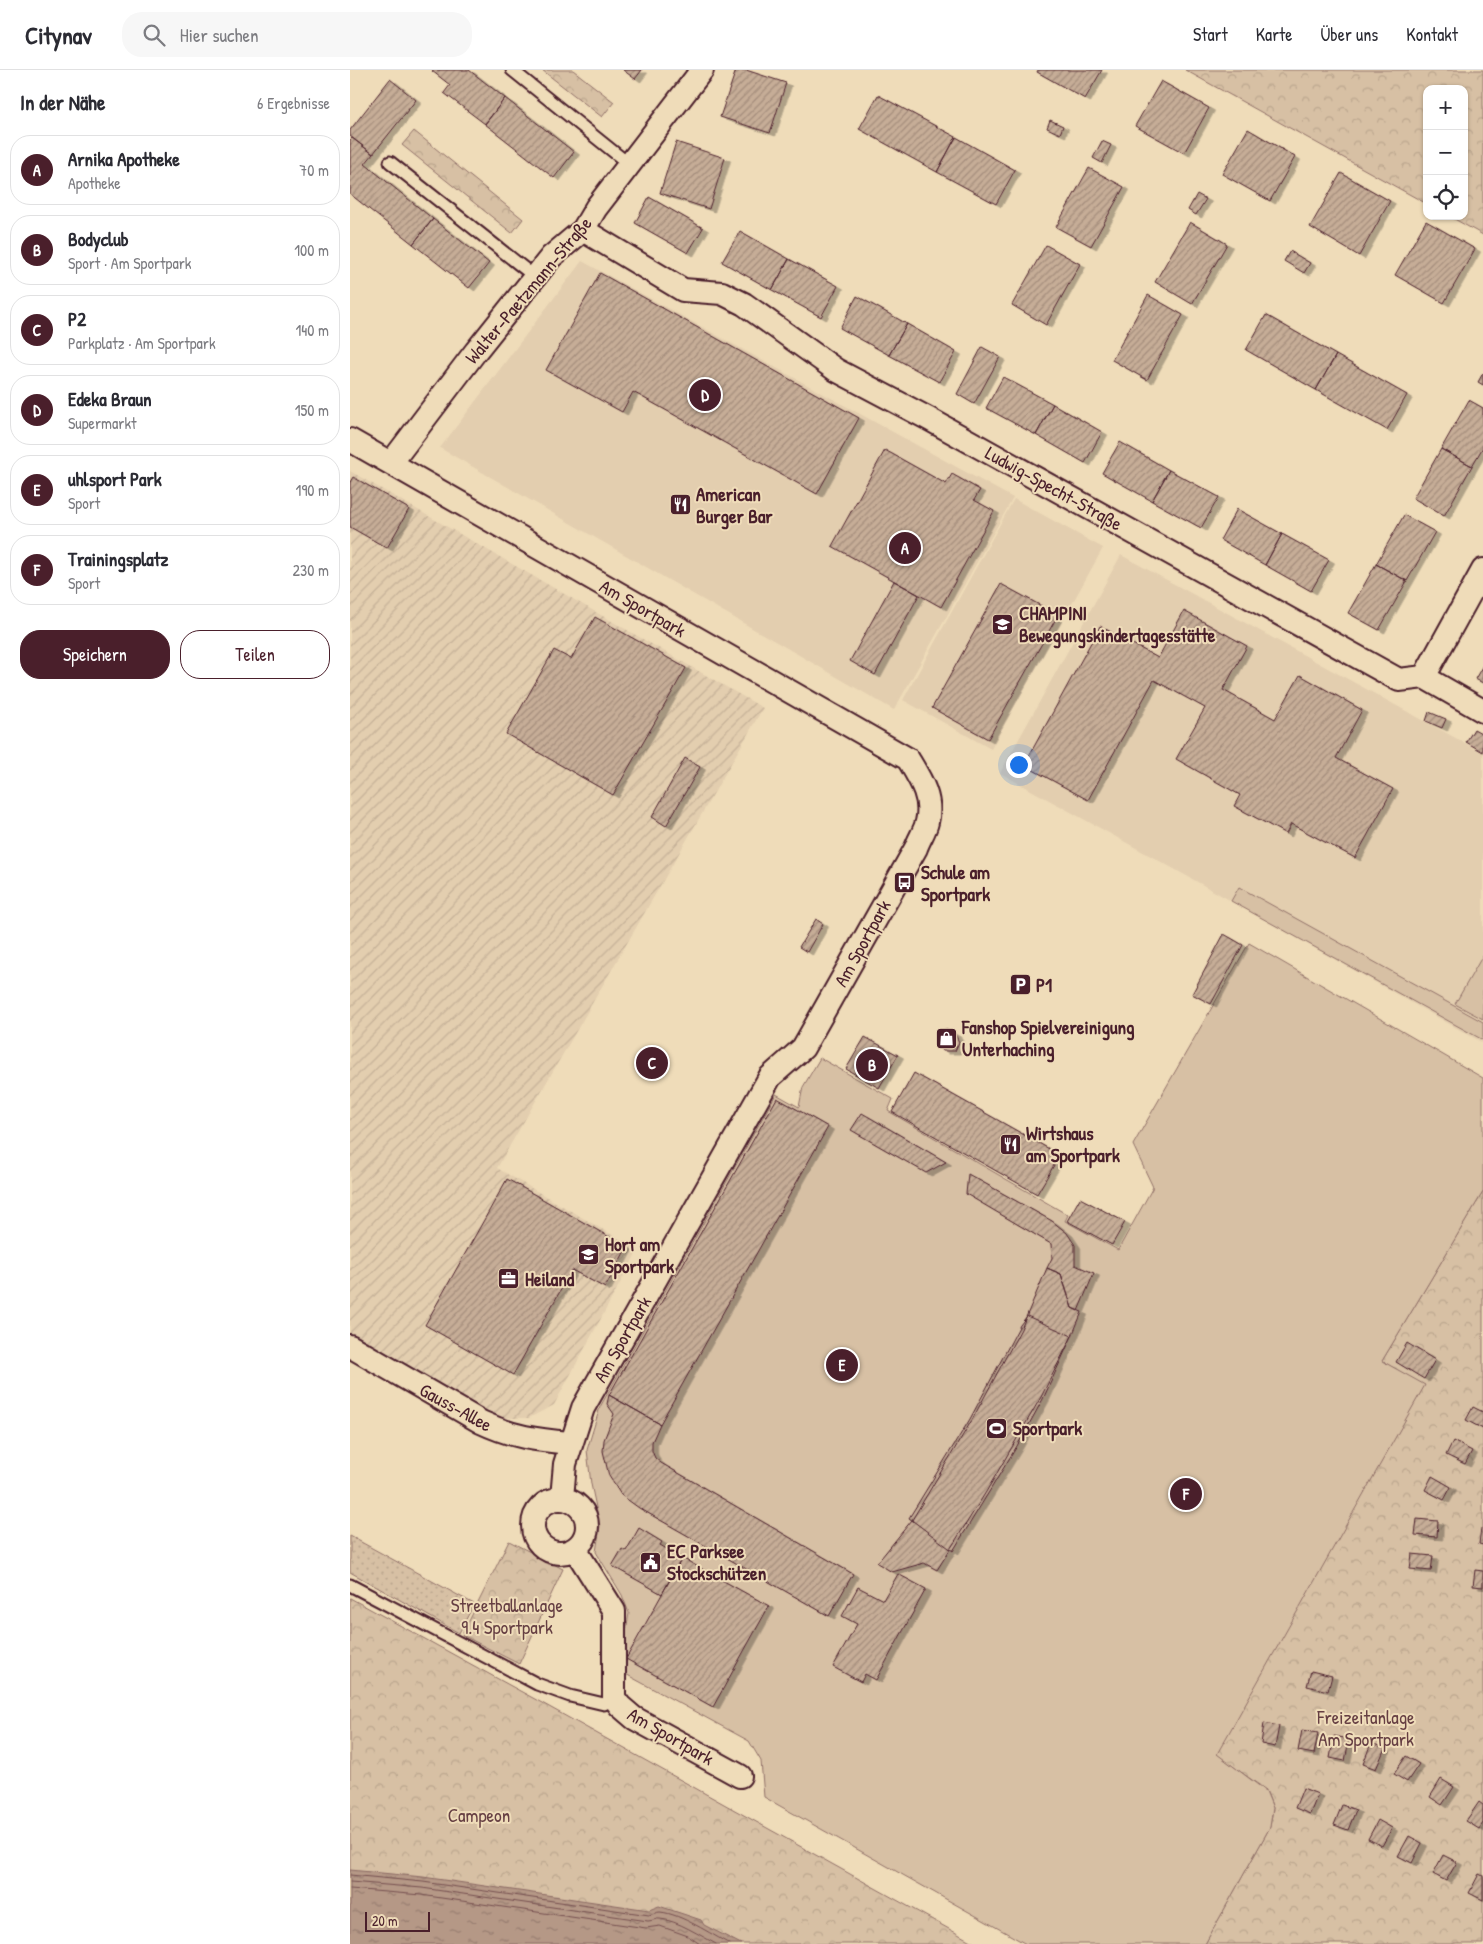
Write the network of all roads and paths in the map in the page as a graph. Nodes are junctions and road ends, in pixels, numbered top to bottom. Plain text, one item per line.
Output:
1 (512, 70) edge
2 (702, 70) edge
3 (390, 162) dead end
4 (630, 165) junction
5 (583, 230) junction
6 (534, 278) junction
7 (350, 440) edge
8 (391, 463) junction
9 (1483, 570) edge
10 (1424, 677) junction
11 (1483, 711) edge
12 (350, 1346) edge
13 (570, 1443) junction
14 (562, 1498) junction
15 (575, 1549) junction
16 (350, 1585) edge
17 (614, 1698) junction
18 (740, 1776) dead end

1 - 4 lane
2 - 4 street, Walter-Paetzmann-Straße
3 - 6 lane
4 - 5 street, Walter-Paetzmann-Straße
5 - 6 street, Walter-Paetzmann-Straße
5 - 10 street, Ludwig-Specht-Straße
6 - 8 street, Walter-Paetzmann-Straße
7 - 8 street, Am Sportpark
8 - 13 street, Am Sportpark
9 - 10 street
10 - 11 street
12 - 13 street, Gauss-Allee
13 - 14 street, Am Sportpark
14 - 15 street
14 - 15 street
15 - 17 street, Am Sportpark
16 - 17 lane
17 - 18 street, Am Sportpark

